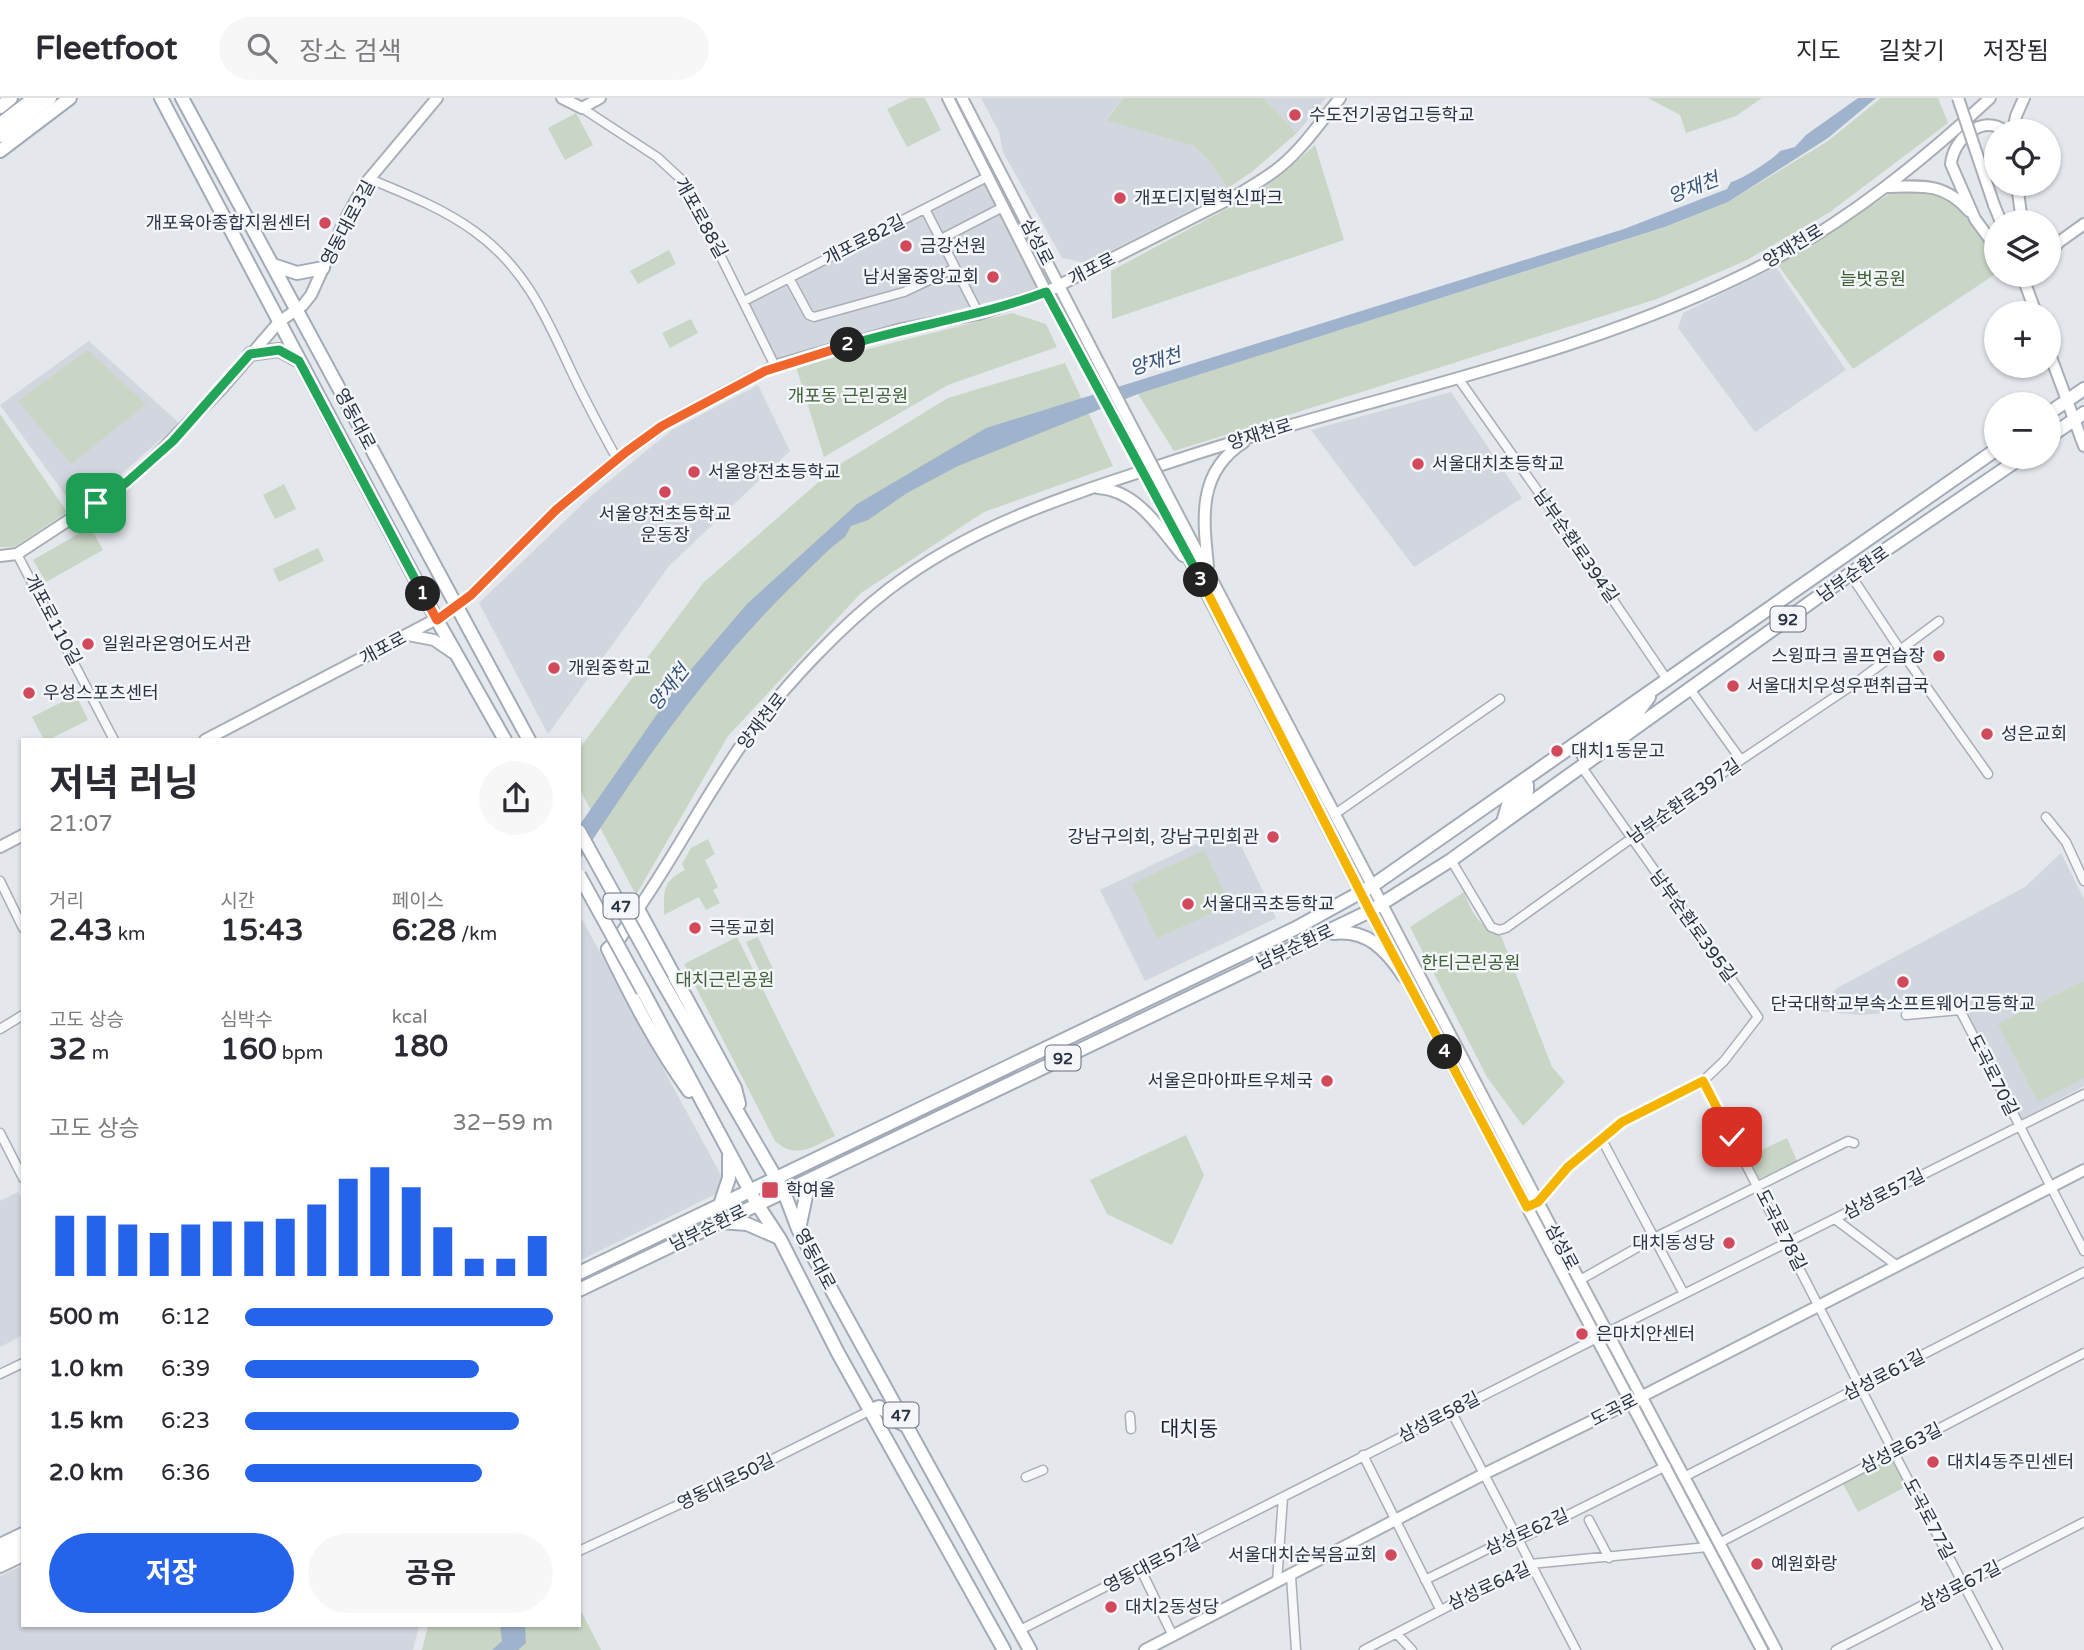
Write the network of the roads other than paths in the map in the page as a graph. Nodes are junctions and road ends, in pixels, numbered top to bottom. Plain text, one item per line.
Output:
1 (11, 98) edge
2 (34, 98) edge
3 (50, 98) edge
4 (70, 98) edge
5 (159, 98) edge
6 (182, 98) edge
7 (437, 98) edge
8 (562, 98) edge
9 (600, 98) edge
10 (948, 98) edge
11 (962, 98) edge
12 (1340, 98) edge
13 (1958, 98) edge
14 (1990, 98) edge
15 (2024, 98) edge
16 (0, 107) edge
17 (582, 108) junction
18 (2015, 119) edge
19 (0, 124) edge
20 (1984, 125) edge
21 (0, 136) edge
22 (0, 151) edge
23 (987, 177) junction
24 (370, 179) junction
25 (1886, 187) junction
26 (1003, 207) junction
27 (925, 209) junction
28 (1996, 210) edge
29 (1975, 219) junction
30 (2084, 224) edge
31 (1984, 231) edge
32 (941, 239) junction
33 (2061, 239) edge
34 (272, 265) junction
35 (323, 268) junction
36 (955, 268) junction
37 (789, 278) junction
38 (1059, 286) junction
39 (1046, 292) junction
40 (744, 301) junction
41 (979, 314) junction
42 (287, 316) junction
43 (250, 354) junction
44 (299, 361) junction
45 (775, 366) junction
46 (1458, 378) junction
47 (2058, 378) edge
48 (2084, 389) edge
49 (2066, 401) junction
50 (2061, 405) edge
51 (2079, 417) edge
52 (2061, 429) edge
53 (1254, 436) junction
54 (2084, 446) edge
55 (1984, 458) edge
56 (617, 459) junction
57 (2004, 469) edge
58 (1095, 488) junction
59 (1161, 492) junction
60 (18, 554) junction
61 (0, 556) edge
62 (1204, 574) junction
63 (1850, 574) junction
64 (456, 607) junction
65 (437, 620) junction
66 (1939, 621) dead end
67 (408, 635) junction
68 (1900, 651) junction
69 (458, 657) junction
70 (1668, 681) junction
71 (1690, 688) junction
72 (1650, 693) junction
73 (1500, 699) dead end
74 (113, 738) edge
75 (209, 738) edge
76 (504, 738) edge
77 (528, 738) edge
78 (1741, 760) junction
79 (1585, 763) junction
80 (1988, 774) dead end
81 (1519, 783) junction
82 (1335, 814) junction
83 (2046, 817) dead end
84 (1503, 822) junction
85 (581, 835) edge
86 (21, 836) edge
87 (1630, 838) junction
88 (0, 847) edge
89 (1451, 860) junction
90 (581, 879) edge
91 (0, 881) edge
92 (2084, 881) edge
93 (1366, 889) junction
94 (1376, 908) junction
95 (638, 909) junction
96 (21, 924) edge
97 (1319, 936) junction
98 (1404, 976) junction
99 (1906, 1014) dead end
100 (21, 1017) edge
101 (0, 1029) edge
102 (1703, 1081) junction
103 (2084, 1094) edge
104 (744, 1122) junction
105 (2019, 1127) junction
106 (717, 1129) junction
107 (0, 1133) edge
108 (1601, 1138) junction
109 (1854, 1143) dead end
110 (728, 1149) junction
111 (2084, 1170) edge
112 (21, 1174) edge
113 (817, 1177) junction
114 (774, 1178) junction
115 (1758, 1186) junction
116 (2050, 1187) junction
117 (750, 1191) junction
118 (784, 1192) junction
119 (720, 1205) junction
120 (757, 1205) junction
121 (1532, 1205) junction
122 (1835, 1219) junction
123 (720, 1222) junction
124 (799, 1229) junction
125 (1654, 1238) junction
126 (780, 1239) junction
127 (1786, 1242) junction
128 (2084, 1251) edge
129 (1896, 1265) junction
130 (581, 1272) edge
131 (2084, 1272) edge
132 (1580, 1280) junction
133 (581, 1289) edge
134 (1684, 1294) junction
135 (1819, 1305) junction
136 (1608, 1332) junction
137 (1595, 1339) junction
138 (2084, 1353) edge
139 (21, 1364) edge
140 (0, 1374) edge
141 (1861, 1387) junction
142 (1642, 1396) junction
143 (1629, 1403) junction
144 (871, 1410) junction
145 (1451, 1411) junction
146 (1130, 1416) dead end
147 (907, 1426) junction
148 (1131, 1429) dead end
149 (1893, 1451) junction
150 (1363, 1455) junction
151 (1665, 1466) junction
152 (1043, 1470) dead end
153 (1484, 1474) junction
154 (1026, 1477) dead end
155 (1684, 1478) junction
156 (1283, 1497) junction
157 (1396, 1520) junction
158 (1590, 1520) dead end
159 (2084, 1522) edge
160 (21, 1535) edge
161 (1516, 1537) junction
162 (0, 1545) edge
163 (1713, 1545) junction
164 (21, 1548) edge
165 (581, 1550) edge
166 (21, 1557) edge
167 (0, 1558) edge
168 (1609, 1558) junction
169 (1530, 1564) junction
170 (0, 1567) edge
171 (1141, 1570) junction
172 (1291, 1576) junction
173 (1425, 1580) junction
174 (1277, 1582) junction
175 (1964, 1584) junction
176 (1440, 1609) junction
177 (1020, 1630) junction
178 (1396, 1634) junction
179 (1173, 1636) junction
180 (1004, 1650) edge
181 (1030, 1650) edge
182 (1145, 1650) edge
183 (1296, 1650) edge
184 (1364, 1650) edge
185 (1412, 1650) edge
186 (1576, 1650) edge
187 (1762, 1650) edge
188 (1776, 1650) edge
189 (1836, 1650) edge
190 (1998, 1650) edge

1 - 16 main road
2 - 19 main road
3 - 21 main road
4 - 22 main road
5 - 42 main road, 영동대로
6 - 34 main road, 영동대로
7 - 24 main road, 영동대로3길
8 - 17 main road
9 - 17 main road
10 - 23 main road, 삼성로
11 - 38 main road, 삼성로
12 - 38 main road, 개포로
13 - 28 main road, bridge
14 - 25 main road, 양재천로
15 - 18 main road
17 - 40 street, 개포로88길
20 - 29 main road
23 - 26 main road, 삼성로
23 - 27 street
24 - 35 main road, 영동대로3길
24 - 56 street
25 - 29 main road
25 - 46 main road, 양재천로
26 - 32 street
26 - 39 main road, 삼성로
27 - 32 street, 개포로82길
27 - 37 street, 개포로82길
29 - 31 main road
30 - 33 main road
32 - 36 street, 개포로82길
34 - 35 main road
34 - 42 main road, 영동대로
35 - 42 main road, 영동대로3길
36 - 37 street
36 - 41 street, 개포로82길
37 - 40 street, 개포로82길
38 - 39 main road, 개포로
38 - 59 main road, 삼성로, bridge
39 - 41 main road, 개포로
39 - 59 main road, 삼성로, bridge
40 - 45 street, 개포로88길
41 - 45 main road, 개포로
42 - 43 main road, 영동대로3길
42 - 44 main road, 영동대로
42 - 64 main road, 영동대로
43 - 44 main road
43 - 60 main road, 영동대로3길
44 - 65 main road, 영동대로
45 - 56 main road, 개포로
46 - 53 main road, 양재천로
46 - 70 street, 남부순환로394길
47 - 49 main road
48 - 49 main road
49 - 50 main road
49 - 51 main road
51 - 52 main road
51 - 54 main road
53 - 58 main road, 양재천로
53 - 62 main road
55 - 70 main road, 남부순환로 / 92
56 - 64 main road, 개포로
57 - 63 main road, 남부순환로 / 92
58 - 62 main road
58 - 95 main road, 양재천로
59 - 62 main road, 삼성로
60 - 61 main road, 개포로110길
60 - 74 street, 개포로110길
62 - 82 main road, 삼성로
62 - 93 main road, 삼성로
63 - 68 street
63 - 71 main road, 남부순환로 / 92
64 - 65 main road, 개포로
64 - 77 main road, 영동대로
65 - 67 main road, 개포로
65 - 69 main road, 영동대로
66 - 68 street, 남부순환로397길
67 - 69 main road
67 - 75 main road, 개포로
68 - 78 street, 남부순환로397길
68 - 80 street
69 - 76 main road, 영동대로
70 - 72 main road, 남부순환로 / 92
71 - 78 street
71 - 79 main road, 남부순환로 / 92
72 - 79 main road
72 - 81 main road, 남부순환로 / 92
73 - 82 street
78 - 87 street, 남부순환로397길
79 - 84 main road, 남부순환로 / 92
79 - 87 street, 남부순환로395길
81 - 84 main road
81 - 93 main road, 남부순환로 / 92
82 - 93 main road, 삼성로
83 - 92 street
84 - 89 main road, 남부순환로 / 92
85 - 104 main road, 영동대로 / 47, bridge
86 - 88 main road
87 - 89 street, 남부순환로397길
87 - 102 street, 남부순환로395길
89 - 94 main road, 남부순환로 / 92
90 - 106 main road, 영동대로 / 47, bridge
91 - 96 street
93 - 94 main road, 삼성로
93 - 114 main road, 남부순환로 / 92
94 - 97 main road, 남부순환로 / 92
94 - 98 main road, 삼성로
94 - 121 main road, 삼성로
95 - 104 main road
95 - 106 main road
97 - 98 main road
97 - 113 main road, 남부순환로 / 92
98 - 121 main road, 삼성로
99 - 105 street, 도곡로70길
100 - 101 street
102 - 108 street
102 - 115 street, 도곡로78길
103 - 105 street, 삼성로57길
104 - 114 main road, 영동대로 / 47
105 - 116 street, 도곡로70길
105 - 122 street, 삼성로57길
106 - 110 main road, 영동대로 / 47
107 - 112 street
108 - 121 street
108 - 125 street
109 - 115 street
110 - 117 main road, 영동대로 / 47
110 - 119 main road
111 - 116 main road, 도곡로
113 - 118 main road, 남부순환로 / 92
113 - 124 main road
114 - 117 main road, 남부순환로 / 92
114 - 118 main road, 영동대로 / 47
115 - 125 street
115 - 127 street, 도곡로78길
116 - 128 street, 도곡로70길
116 - 129 main road, 도곡로
117 - 119 main road, 남부순환로 / 92
117 - 120 main road, 영동대로 / 47
118 - 120 main road, 남부순환로 / 92
118 - 124 main road, 영동대로 / 47
119 - 130 main road, 남부순환로 / 92
120 - 123 main road, 남부순환로 / 92
120 - 126 main road, 영동대로 / 47
121 - 132 main road, 삼성로
121 - 137 main road, 삼성로
122 - 127 street, 삼성로57길
122 - 129 street
123 - 126 main road
123 - 133 main road, 남부순환로 / 92
124 - 147 main road, 영동대로 / 47
125 - 132 street
125 - 134 street
126 - 144 main road, 영동대로 / 47
127 - 134 street, 삼성로57길
127 - 135 street, 도곡로78길
129 - 135 main road, 도곡로
131 - 141 street, 삼성로61길
132 - 136 main road, 삼성로
134 - 136 street, 삼성로57길
135 - 141 street, 도곡로77길
135 - 142 main road, 도곡로
136 - 142 main road, 삼성로
137 - 143 main road, 삼성로
137 - 145 street, 삼성로58길
138 - 149 street, 삼성로63길
139 - 140 street
141 - 149 street, 도곡로77길
141 - 155 street, 삼성로61길
142 - 143 main road, 도곡로
142 - 155 main road, 삼성로
143 - 151 main road, 삼성로
143 - 153 main road, 도곡로
144 - 147 main road
144 - 165 street, 영동대로50길
144 - 180 main road, 영동대로 / 47
145 - 150 street, 삼성로58길
145 - 153 street
146 - 148 street
147 - 177 main road, 영동대로 / 47
149 - 163 street, 삼성로63길
149 - 175 street, 도곡로77길
150 - 156 street, 삼성로58길
150 - 157 street
151 - 161 street, 삼성로62길
151 - 163 main road, 삼성로
152 - 154 street
153 - 157 main road, 도곡로
153 - 161 street
155 - 163 main road, 삼성로
156 - 171 street, 영동대로57길
156 - 174 street
157 - 172 main road, 도곡로
157 - 173 street
158 - 168 street
159 - 175 street, 삼성로67길
160 - 162 main road
161 - 169 street
161 - 173 street, 삼성로62길
163 - 168 street, 삼성로64길
163 - 187 main road, 삼성로
163 - 188 main road, 삼성로
164 - 167 main road
166 - 170 main road
168 - 169 street, 삼성로64길
169 - 176 street, 삼성로64길
169 - 186 street
171 - 177 street, 영동대로57길
171 - 179 street
172 - 174 main road, 도곡로
172 - 183 street
173 - 176 street
174 - 179 main road, 도곡로
175 - 189 street, 삼성로67길
175 - 190 street, 도곡로77길
176 - 178 street, 삼성로64길
177 - 181 main road, 영동대로 / 47
178 - 184 street, 삼성로64길
178 - 185 street
179 - 182 main road, 도곡로

